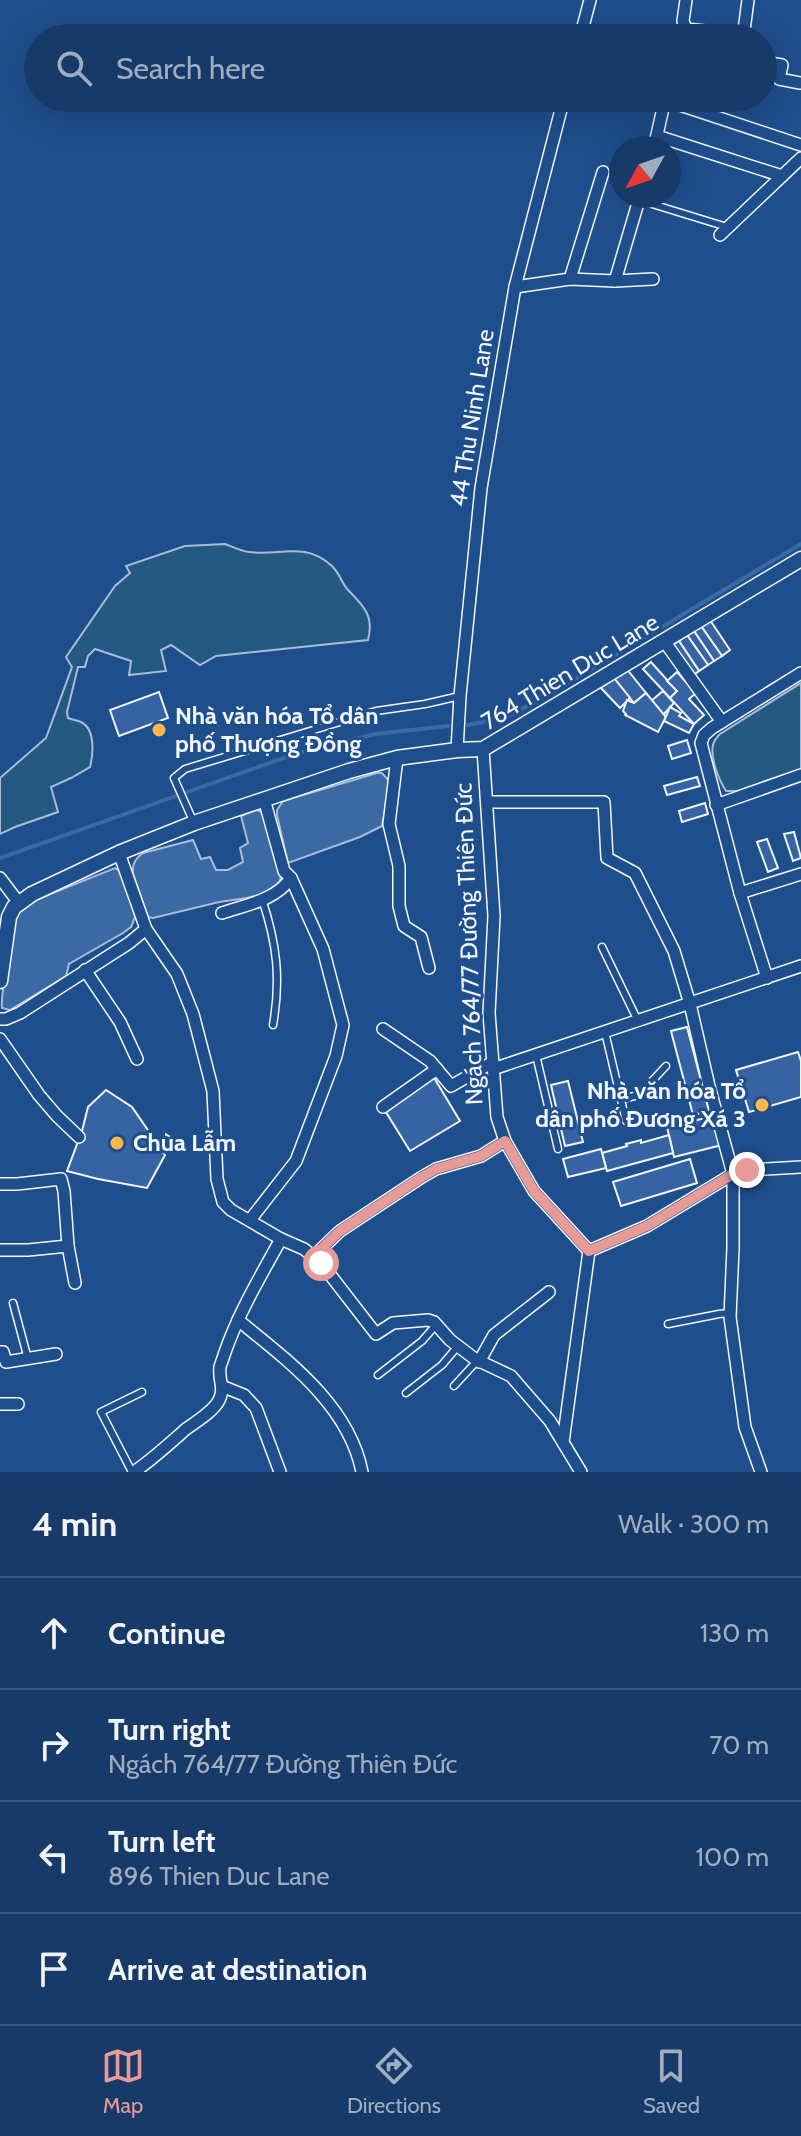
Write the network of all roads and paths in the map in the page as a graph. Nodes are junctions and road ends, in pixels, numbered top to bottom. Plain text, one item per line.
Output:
1 (590, 0) edge
2 (686, 0) edge
3 (748, 0) edge
4 (584, 24) edge
5 (684, 24) edge
6 (745, 24) edge
7 (777, 64) edge
8 (800, 83) edge
9 (560, 112) edge
10 (662, 112) edge
11 (701, 112) edge
12 (657, 136) edge
13 (681, 144) edge
14 (801, 145) edge
15 (801, 158) edge
16 (603, 172) dead end
17 (782, 176) junction
18 (636, 208) edge
19 (665, 208) edge
20 (724, 231) joint
21 (570, 279) junction
22 (653, 279) dead end
23 (615, 281) junction
24 (515, 287) junction
25 (801, 559) edge
26 (664, 641) junction
27 (801, 673) edge
28 (460, 696) junction
29 (722, 722) junction
30 (483, 749) junction
31 (457, 750) junction
32 (397, 758) junction
33 (801, 775) edge
34 (264, 799) junction
35 (487, 802) junction
36 (716, 805) junction
37 (194, 823) junction
38 (119, 853) junction
39 (801, 874) edge
40 (0, 878) edge
41 (291, 878) junction
42 (740, 893) junction
43 (262, 899) junction
44 (19, 903) junction
45 (222, 913) dead end
46 (146, 929) junction
47 (602, 947) dead end
48 (801, 966) edge
49 (429, 968) dead end
50 (85, 970) junction
51 (767, 978) junction
52 (0, 981) edge
53 (690, 1004) junction
54 (0, 1019) edge
55 (638, 1021) junction
56 (273, 1025) dead end
57 (383, 1029) dead end
58 (605, 1032) junction
59 (0, 1039) edge
60 (536, 1055) junction
61 (137, 1059) dead end
62 (493, 1066) junction
63 (666, 1066) dead end
64 (437, 1069) junction
65 (621, 1099) junction
66 (383, 1107) dead end
67 (626, 1121) dead end
68 (79, 1137) dead end
69 (505, 1141) junction
70 (558, 1149) dead end
71 (801, 1167) edge
72 (733, 1174) junction
73 (0, 1184) edge
74 (250, 1220) junction
75 (281, 1239) junction
76 (68, 1246) junction
77 (0, 1250) edge
78 (589, 1251) junction
79 (313, 1257) junction
80 (75, 1283) dead end
81 (549, 1292) dead end
82 (13, 1303) dead end
83 (730, 1313) junction
84 (238, 1320) junction
85 (668, 1324) dead end
86 (436, 1325) junction
87 (458, 1346) junction
88 (0, 1352) edge
89 (56, 1354) dead end
90 (28, 1359) junction
91 (478, 1361) junction
92 (378, 1375) dead end
93 (454, 1386) dead end
94 (224, 1387) junction
95 (142, 1392) dead end
96 (406, 1393) dead end
97 (0, 1404) edge
98 (18, 1404) dead end
99 (563, 1442) junction
100 (133, 1472) edge
101 (280, 1472) edge
102 (362, 1472) edge
103 (581, 1472) edge
104 (761, 1472) edge

1 - 4 street
2 - 5 street
3 - 6 street
7 - 8 street
9 - 24 street, 44 Thu Ninh Lane
10 - 12 street
11 - 14 street
13 - 17 street
15 - 17 street
16 - 21 street
17 - 20 street
18 - 23 street
19 - 20 lane
21 - 23 street
21 - 24 street
22 - 23 street
24 - 28 street, 44 Thu Ninh Lane
25 - 26 street, 764 Thien Duc Lane
26 - 29 street
26 - 30 street, 764 Thien Duc Lane
27 - 29 street
28 - 31 street, 44 Thu Ninh Lane
28 - 37 lane
29 - 36 street
30 - 31 street, 764 Thien Duc Lane
30 - 35 street, Ngách 764/77 Đường Thiên Đức
31 - 32 street, 764 Thien Duc Lane
32 - 34 street, 764 Thien Duc Lane
32 - 49 street
33 - 36 street
34 - 37 street, 764 Thien Duc Lane
34 - 41 street
35 - 53 street
35 - 62 street, Ngách 764/77 Đường Thiên Đức
36 - 42 street
37 - 38 street, 764 Thien Duc Lane
38 - 44 street, 764 Thien Duc Lane
38 - 46 street
39 - 42 street
40 - 44 street
41 - 43 street
41 - 74 street
42 - 51 street
43 - 45 street
43 - 56 lane
44 - 52 street
46 - 50 street
46 - 74 street
47 - 55 lane
48 - 51 street
50 - 54 street
50 - 61 street
51 - 53 street
53 - 55 street
53 - 72 street
55 - 58 street
57 - 64 street
58 - 60 street
58 - 65 lane
59 - 68 street
60 - 62 street
60 - 70 lane
62 - 64 street
62 - 69 street, Ngách 764/77 Đường Thiên Đức
63 - 65 lane
64 - 66 street
65 - 67 lane
69 - 78 street, Ngách 764/77 Đường Thiên Đức
69 - 79 street
71 - 72 street
72 - 78 street
72 - 83 street
73 - 76 street
74 - 75 street
75 - 79 street
75 - 84 street
76 - 77 street
76 - 80 street
78 - 99 street
79 - 86 street
81 - 91 street
82 - 90 lane
83 - 85 lane
83 - 104 street
84 - 94 street
84 - 102 street
86 - 87 street
86 - 92 lane
87 - 91 street
87 - 96 lane
88 - 90 street
89 - 90 street
91 - 93 lane
91 - 99 street
94 - 100 street
94 - 101 street
95 - 100 lane
97 - 98 street
99 - 103 street

